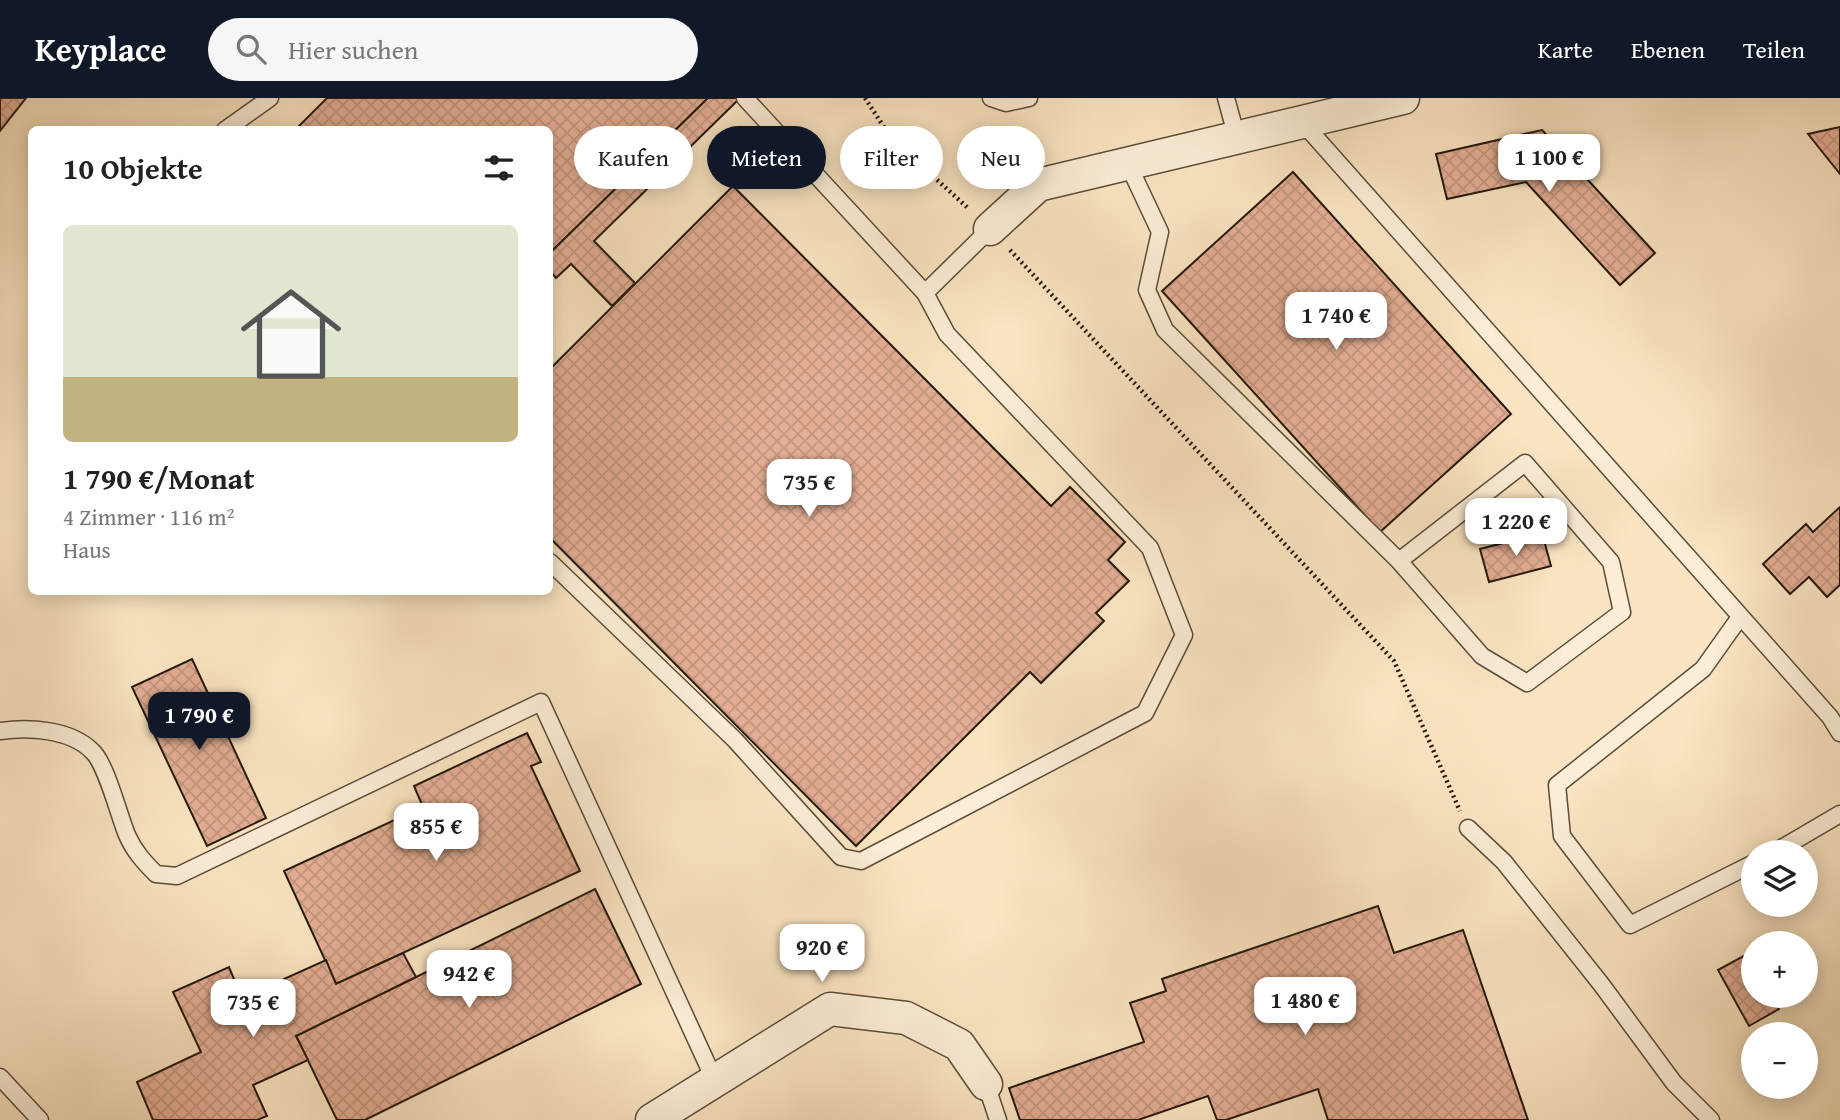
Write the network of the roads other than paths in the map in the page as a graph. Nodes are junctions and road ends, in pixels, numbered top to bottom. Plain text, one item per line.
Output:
1 (270, 98) edge
2 (745, 98) edge
3 (991, 98) edge
4 (1029, 98) edge
5 (1226, 98) edge
6 (1403, 98) edge
7 (1302, 122) junction
8 (231, 126) edge
9 (1237, 138) junction
10 (1128, 164) junction
11 (990, 229) joint
12 (925, 293) junction
13 (1399, 561) junction
14 (553, 565) edge
15 (1740, 617) junction
16 (1835, 715) edge
17 (0, 731) edge
18 (1840, 733) edge
19 (1840, 814) edge
20 (1468, 828) road end
21 (1795, 840) edge
22 (1741, 870) edge
23 (0, 1077) edge
24 (715, 1081) junction
25 (986, 1084) joint
26 (40, 1120) edge
27 (652, 1120) edge
28 (998, 1120) edge
29 (1712, 1120) edge

1 - 8 lane
2 - 12 lane
3 - 4 lane
5 - 9 lane
6 - 7 street
7 - 9 street
7 - 15 lane
9 - 10 street
10 - 11 street
10 - 13 lane
11 - 12 lane
12 - 14 lane
13 - 13 lane
15 - 16 lane
15 - 22 lane
16 - 18 lane
17 - 24 lane
19 - 21 lane
20 - 29 lane
23 - 26 lane
24 - 25 street
24 - 27 street
25 - 28 lane

